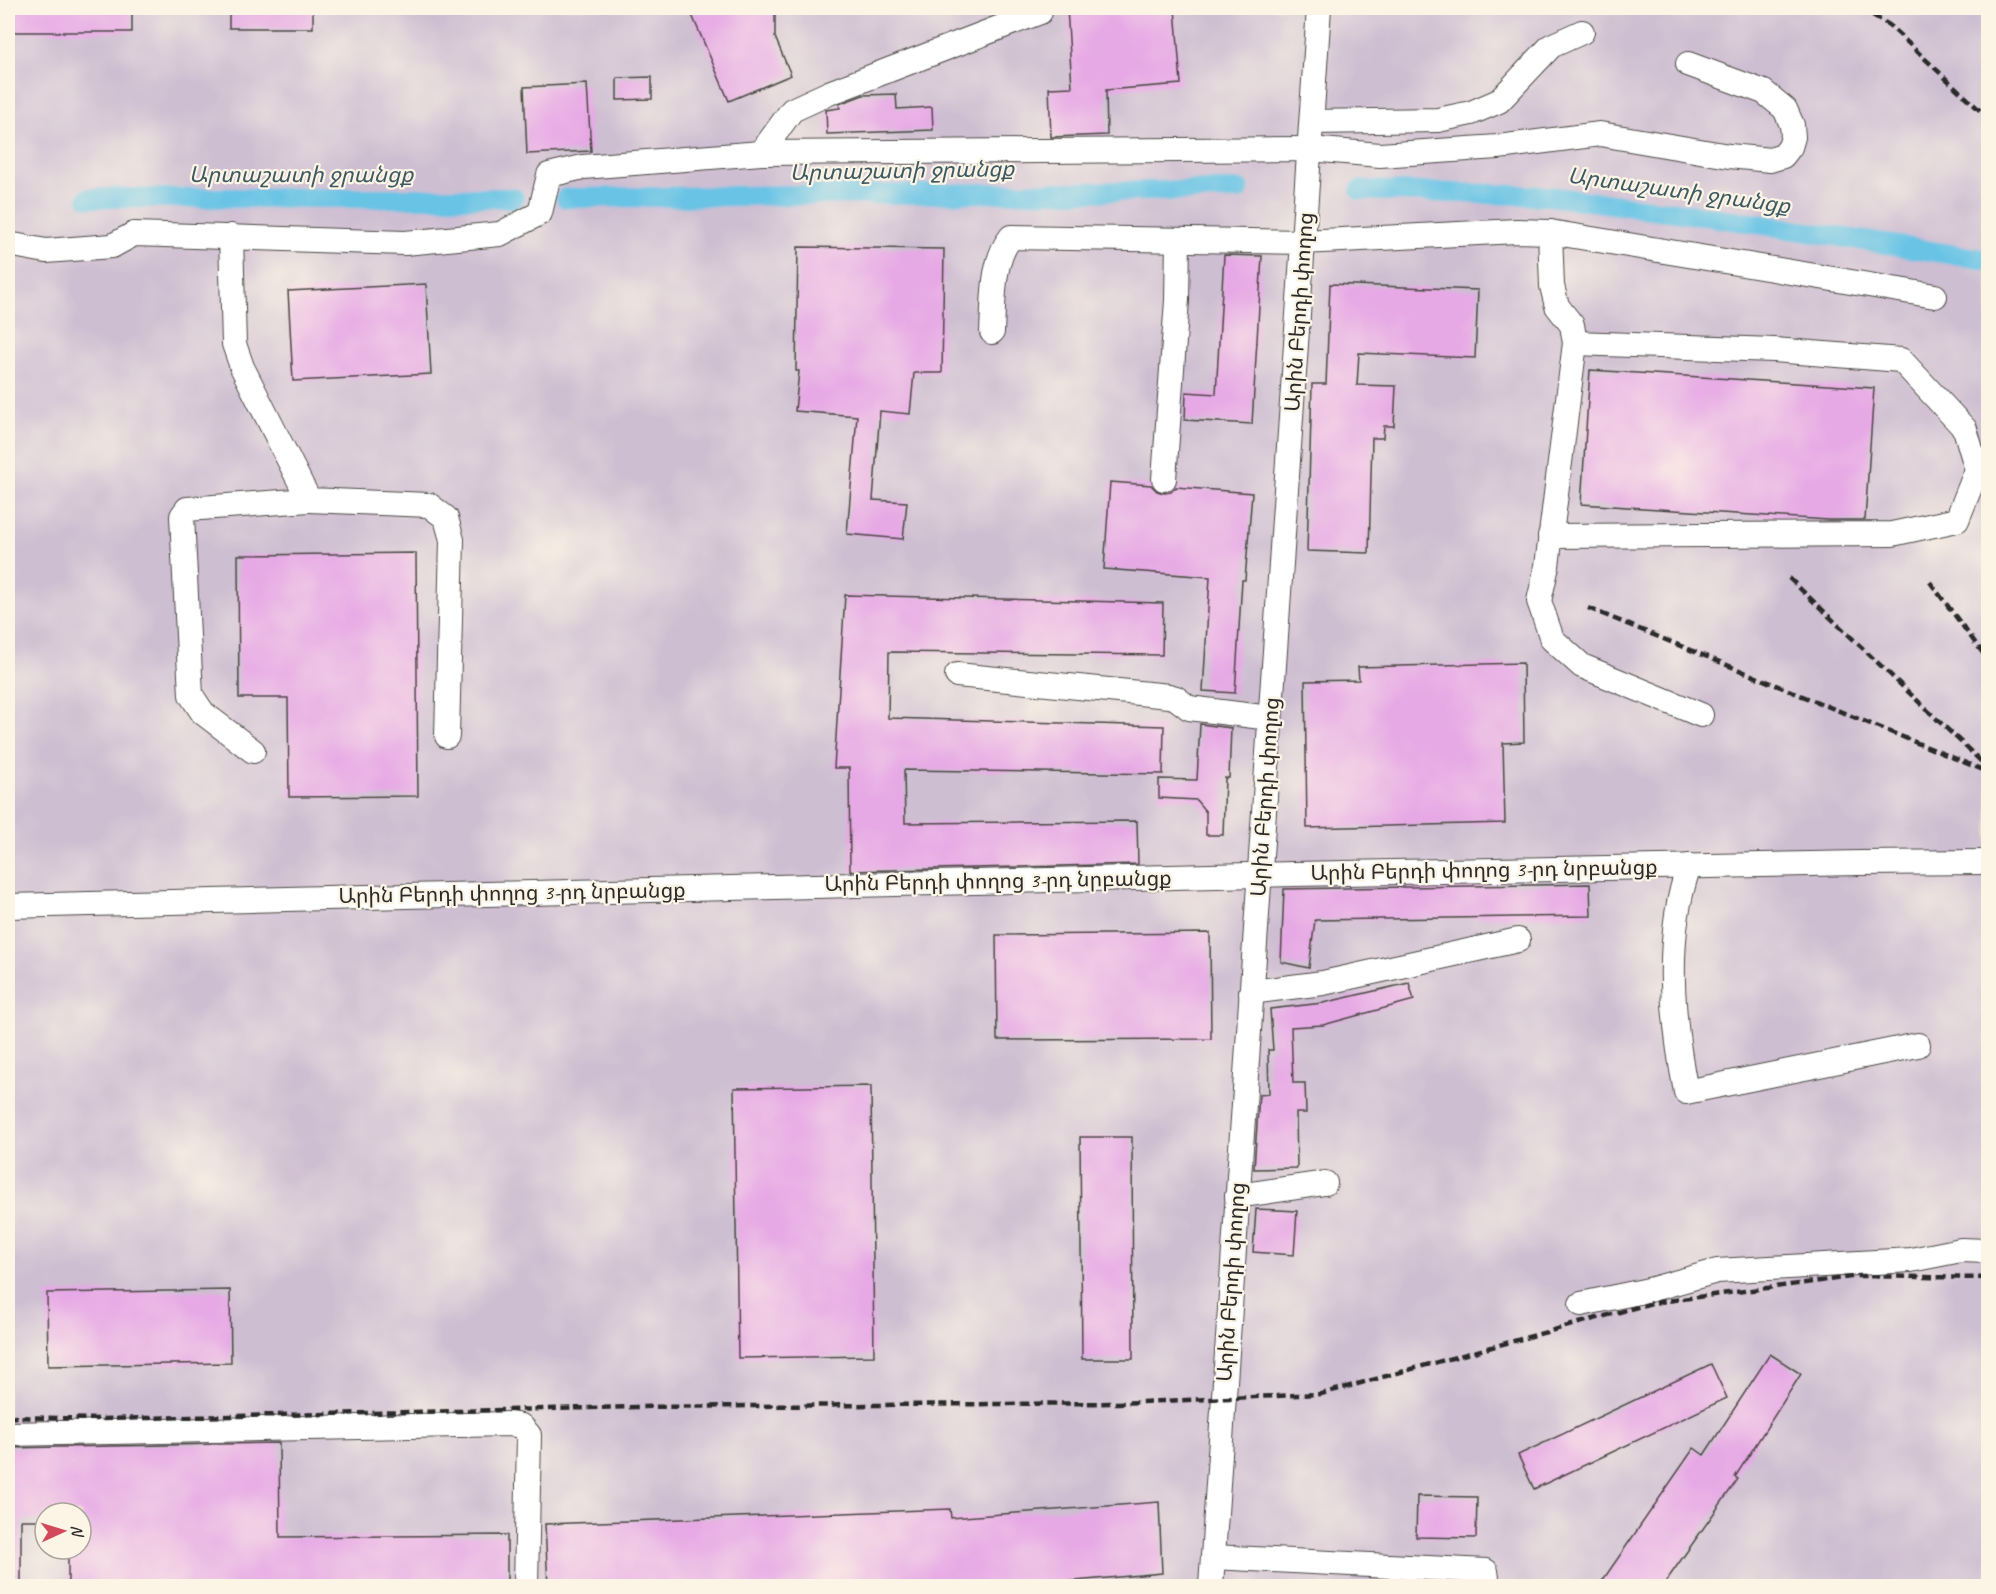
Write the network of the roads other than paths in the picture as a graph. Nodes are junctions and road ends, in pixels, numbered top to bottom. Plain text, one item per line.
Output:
1 (1319, 8) edge
2 (1040, 12) dead end
3 (1582, 32) dead end
4 (1688, 64) dead end
5 (1312, 122) junction
6 (1310, 149) junction
7 (761, 153) junction
8 (1550, 232) junction
9 (231, 236) junction
10 (1178, 241) junction
11 (1304, 242) junction
12 (8, 244) edge
13 (1935, 296) dead end
14 (992, 332) dead end
15 (1575, 343) junction
16 (1164, 478) dead end
17 (309, 500) junction
18 (1550, 536) junction
19 (957, 675) dead end
20 (1701, 716) dead end
21 (1270, 718) junction
22 (447, 736) dead end
23 (253, 751) dead end
24 (1989, 862) edge
25 (1689, 866) junction
26 (1260, 874) junction
27 (8, 906) edge
28 (1518, 940) dead end
29 (1251, 992) junction
30 (1918, 1045) dead end
31 (1325, 1183) dead end
32 (1237, 1196) junction
33 (1989, 1251) edge
34 (1581, 1304) dead end
35 (8, 1434) edge
36 (1213, 1557) junction
37 (526, 1587) edge
38 (1211, 1587) edge
39 (1488, 1587) edge

1 - 5 street, Արին Բերդի փողոց
2 - 7 street
3 - 5 street
4 - 6 street
5 - 6 street, Արին Բերդի փողոց
6 - 7 street
6 - 11 street, Արին Բերդի փողոց
7 - 9 street
8 - 11 street
8 - 13 street
8 - 15 street
9 - 12 street
9 - 17 street
10 - 11 street
10 - 14 street
10 - 16 street
11 - 21 street, Արին Բերդի փողոց
15 - 18 street
15 - 18 street
17 - 22 street
17 - 23 street
18 - 20 street
19 - 21 street
21 - 26 street, Արին Բերդի փողոց
24 - 25 street, Արին Բերդի փողոց 3-րդ նրբանցք
25 - 26 street, Արին Բերդի փողոց 3-րդ նրբանցք
25 - 30 street
26 - 27 street, Արին Բերդի փողոց 3-րդ նրբանցք
26 - 29 street, Արին Բերդի փողոց
28 - 29 street
29 - 32 street, Արին Բերդի փողոց
31 - 32 street
32 - 36 street, Արին Բերդի փողոց
33 - 34 street
35 - 37 street
36 - 38 street, Արին Բերդի փողոց
36 - 39 street

